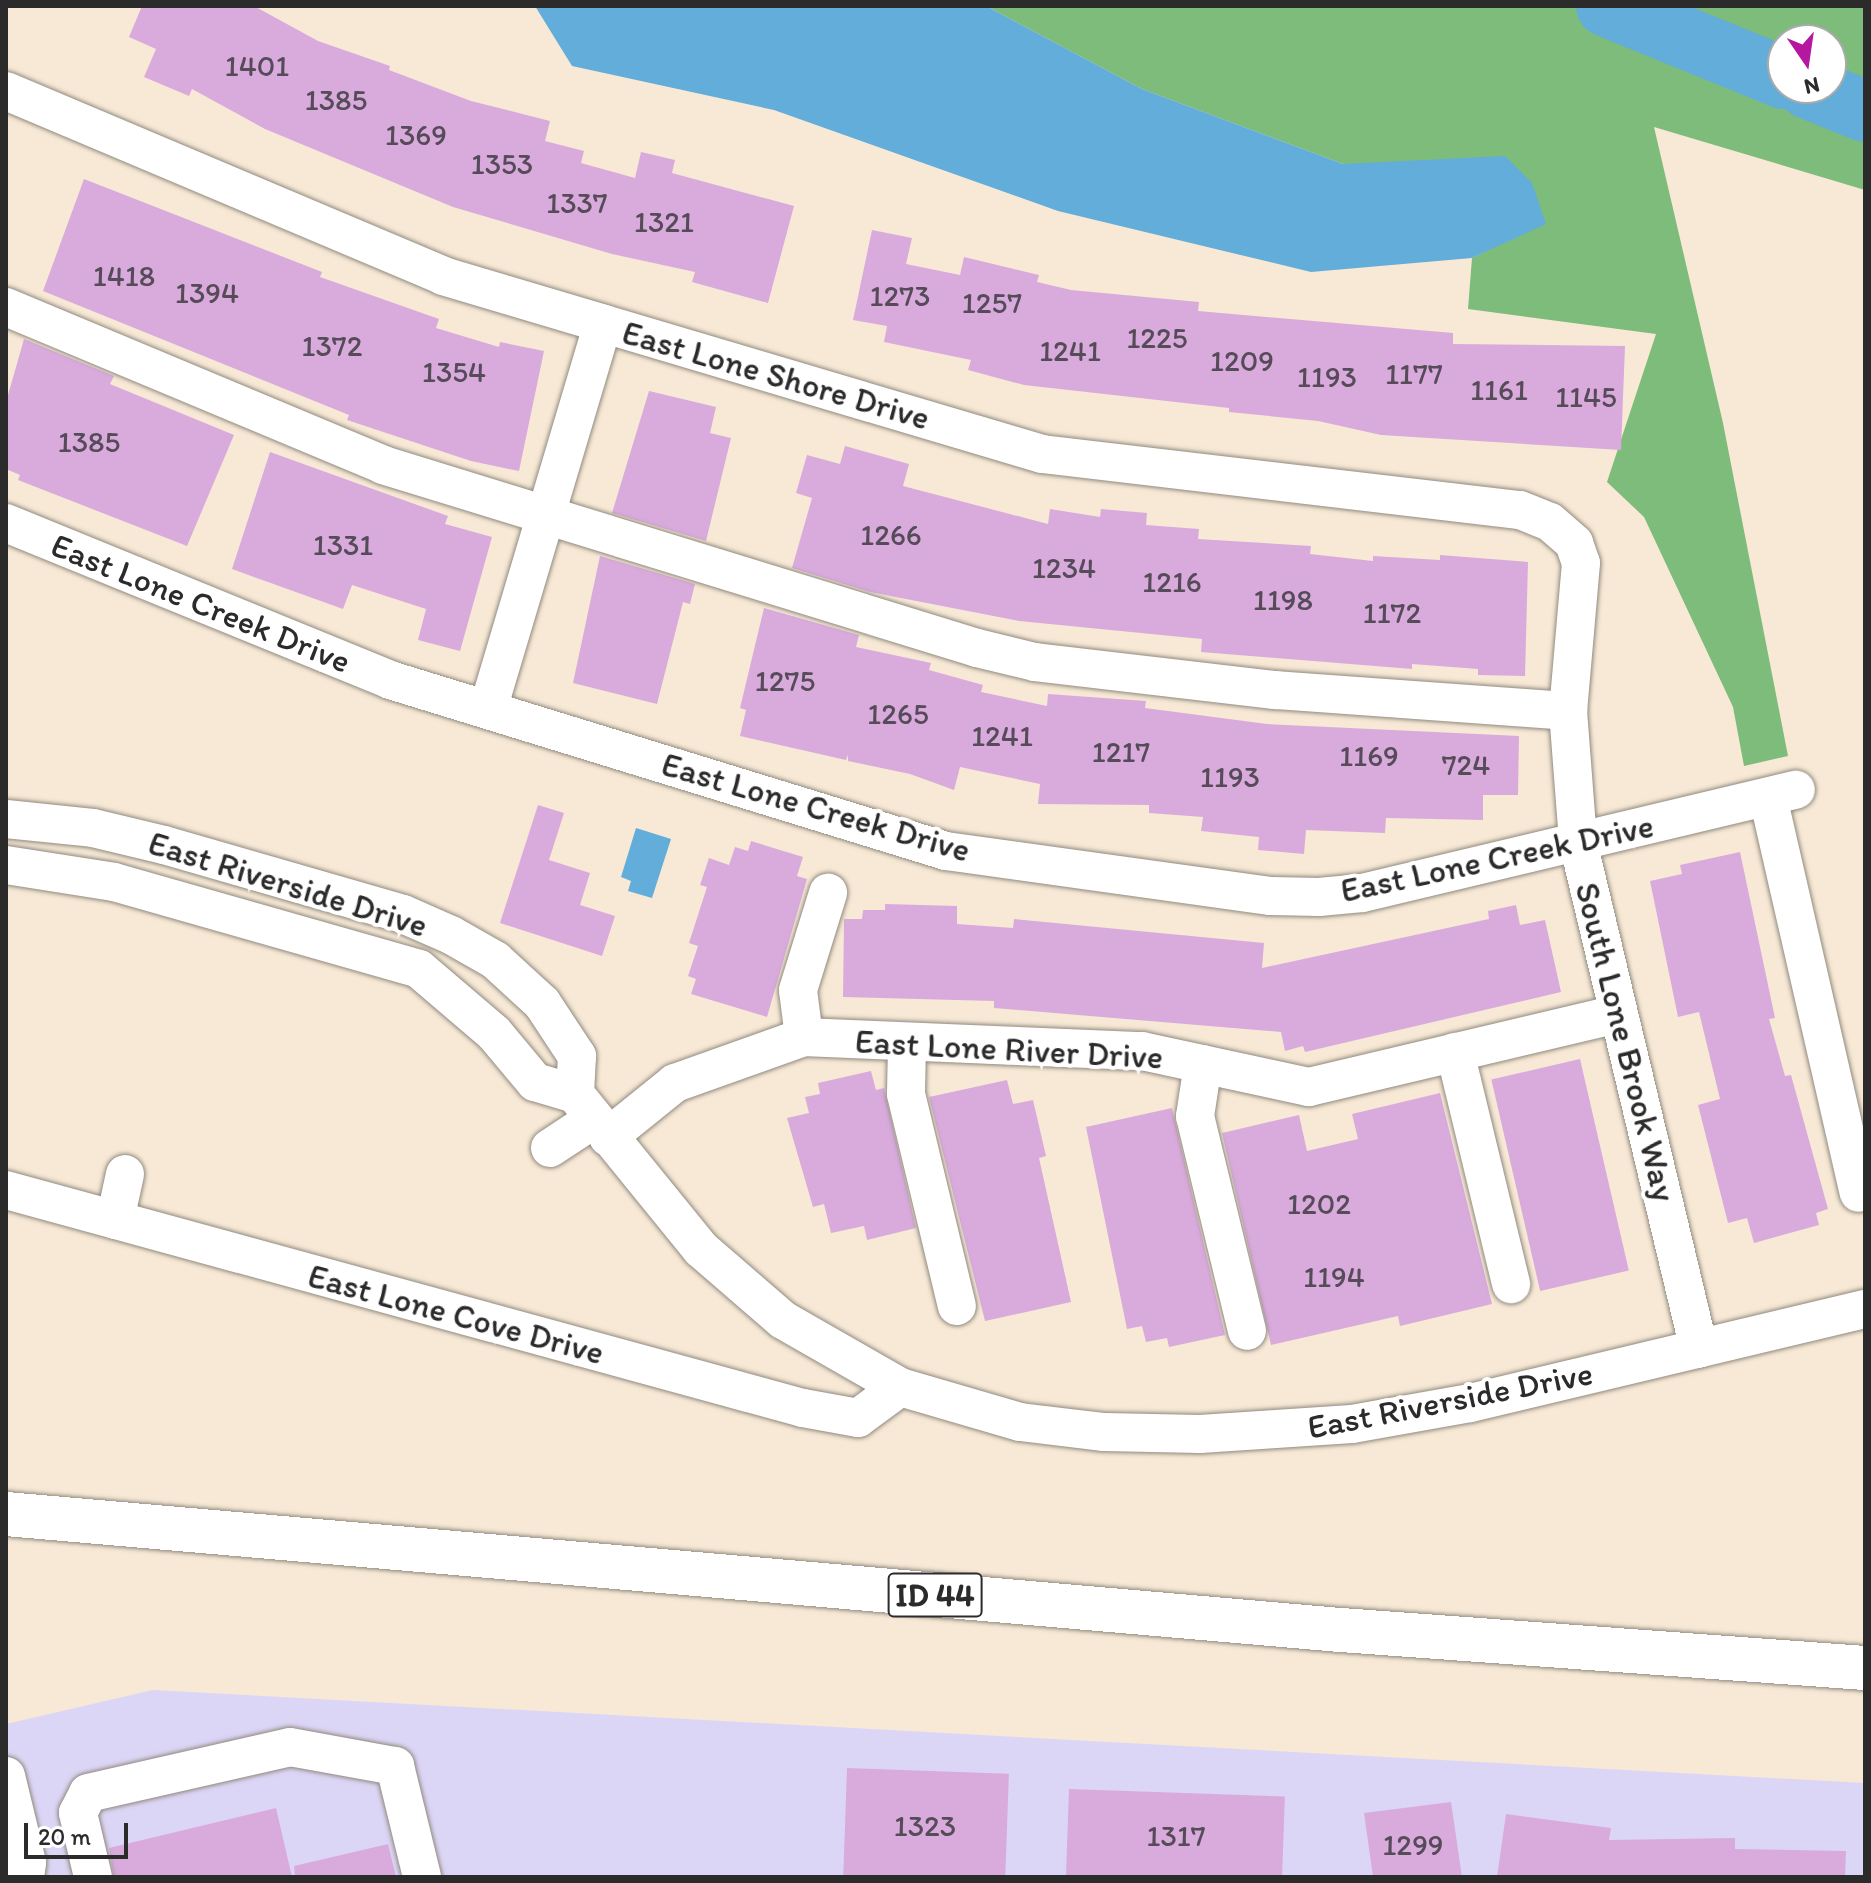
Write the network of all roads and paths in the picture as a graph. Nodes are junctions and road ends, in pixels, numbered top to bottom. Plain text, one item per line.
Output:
1 (6, 91) edge
2 (6, 307) edge
3 (603, 324) junction
4 (546, 516) junction
5 (6, 523) edge
6 (1574, 543) joint
7 (488, 709) junction
8 (1568, 711) junction
9 (6, 819) edge
10 (1578, 842) junction
11 (6, 865) edge
12 (828, 893) dead end
13 (1619, 1014) junction
14 (804, 1037) junction
15 (907, 1045) junction
16 (1455, 1052) junction
17 (1203, 1064) junction
18 (592, 1117) junction
19 (550, 1148) dead end
20 (125, 1174) dead end
21 (6, 1190) edge
22 (1859, 1193) dead end
23 (115, 1220) junction
24 (1511, 1284) dead end
25 (957, 1306) dead end
26 (1865, 1309) edge
27 (1247, 1331) dead end
28 (1699, 1349) junction
29 (900, 1387) junction
30 (6, 1514) edge
31 (1865, 1668) edge
32 (6, 1776) edge
33 (25, 1877) edge
34 (93, 1877) edge
35 (422, 1877) edge

1 - 3 street, East Lone Shore Drive
2 - 4 street
3 - 4 street
3 - 6 street, East Lone Shore Drive
4 - 7 street
4 - 8 street
5 - 7 street, East Lone Creek Drive
6 - 8 street, South Lone Brook Way
7 - 10 street, East Lone Creek Drive
8 - 10 street, South Lone Brook Way
9 - 18 street, East Riverside Drive
10 - 13 street, South Lone Brook Way
10 - 22 street, East Lone Creek Drive
11 - 18 street, East Riverside Drive
12 - 14 street
13 - 16 street, East Lone River Drive
13 - 28 street, South Lone Brook Way
14 - 15 street, East Lone River Drive
14 - 18 street, East Lone River Drive
15 - 17 street, East Lone River Drive
15 - 25 street
16 - 17 street, East Lone River Drive
16 - 24 street
17 - 27 street
18 - 19 street, East Lone River Drive
18 - 29 street, East Riverside Drive
20 - 23 street
21 - 23 street, East Lone Cove Drive
23 - 29 street, East Lone Cove Drive
26 - 28 street, East Riverside Drive
28 - 29 street, East Riverside Drive
30 - 31 highway, ID 44
32 - 33 street
34 - 35 street

